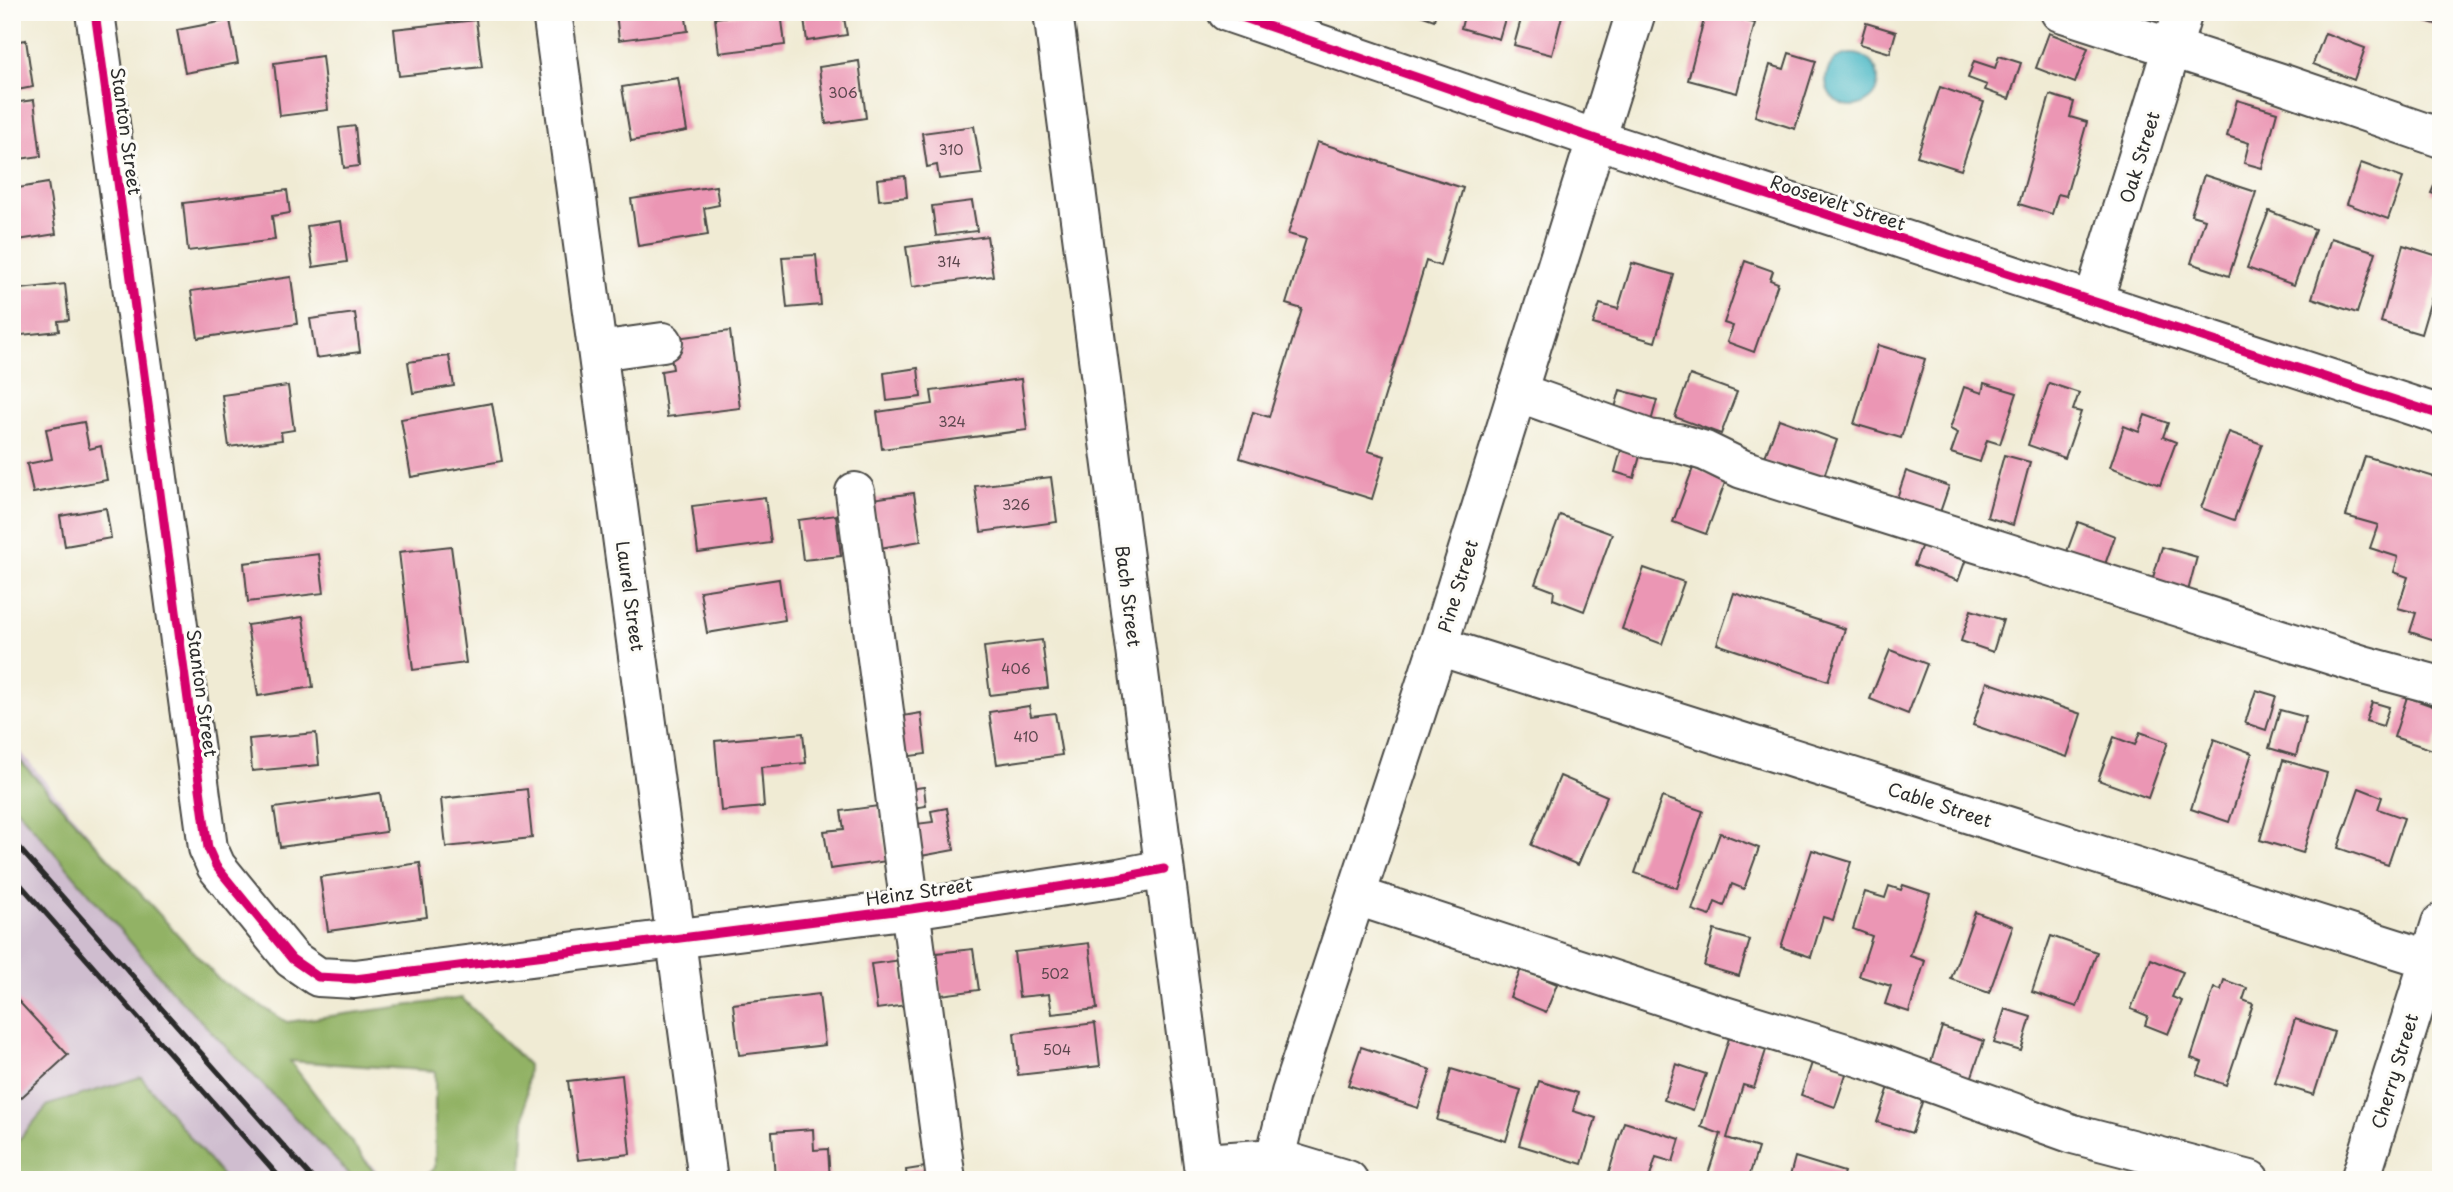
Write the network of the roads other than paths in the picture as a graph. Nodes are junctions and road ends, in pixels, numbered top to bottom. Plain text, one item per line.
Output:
1 (95, 12) edge
2 (552, 12) edge
3 (1053, 12) edge
4 (1227, 12) edge
5 (1636, 12) edge
6 (2060, 12) edge
7 (2183, 12) edge
8 (2172, 48) junction
9 (2441, 138) edge
10 (1596, 139) junction
11 (2093, 302) junction
12 (663, 342) dead end
13 (598, 351) junction
14 (1517, 392) junction
15 (2441, 415) edge
16 (855, 492) dead end
17 (1438, 646) junction
18 (2441, 686) edge
19 (1164, 869) junction
20 (1357, 896) junction
21 (911, 909) junction
22 (2441, 923) edge
23 (678, 940) junction
24 (2435, 961) edge
25 (1275, 1158) junction
26 (1204, 1171) edge
27 (708, 1180) edge
28 (947, 1180) edge
29 (1348, 1180) edge
30 (2250, 1180) edge
31 (2360, 1180) edge

1 - 23 street, Stanton Street
2 - 13 street, Laurel Street
3 - 19 street, Bach Street
4 - 10 street, Roosevelt Street
5 - 10 street, Pine Street
6 - 8 street
7 - 8 street, Oak Street
8 - 9 street
8 - 11 street, Oak Street
10 - 11 street, Roosevelt Street
10 - 14 street, Pine Street
11 - 15 street, Roosevelt Street
12 - 13 street
13 - 23 street, Laurel Street
14 - 17 street, Pine Street
14 - 18 street
16 - 21 street
17 - 20 street, Pine Street
17 - 24 street, Cable Street
19 - 21 street, Heinz Street
19 - 26 street, Bach Street
20 - 25 street, Pine Street
20 - 30 street
21 - 23 street, Heinz Street
21 - 28 street
22 - 24 street, Cherry Street
23 - 27 street, Laurel Street
24 - 31 street, Cherry Street
25 - 26 street
25 - 29 street

